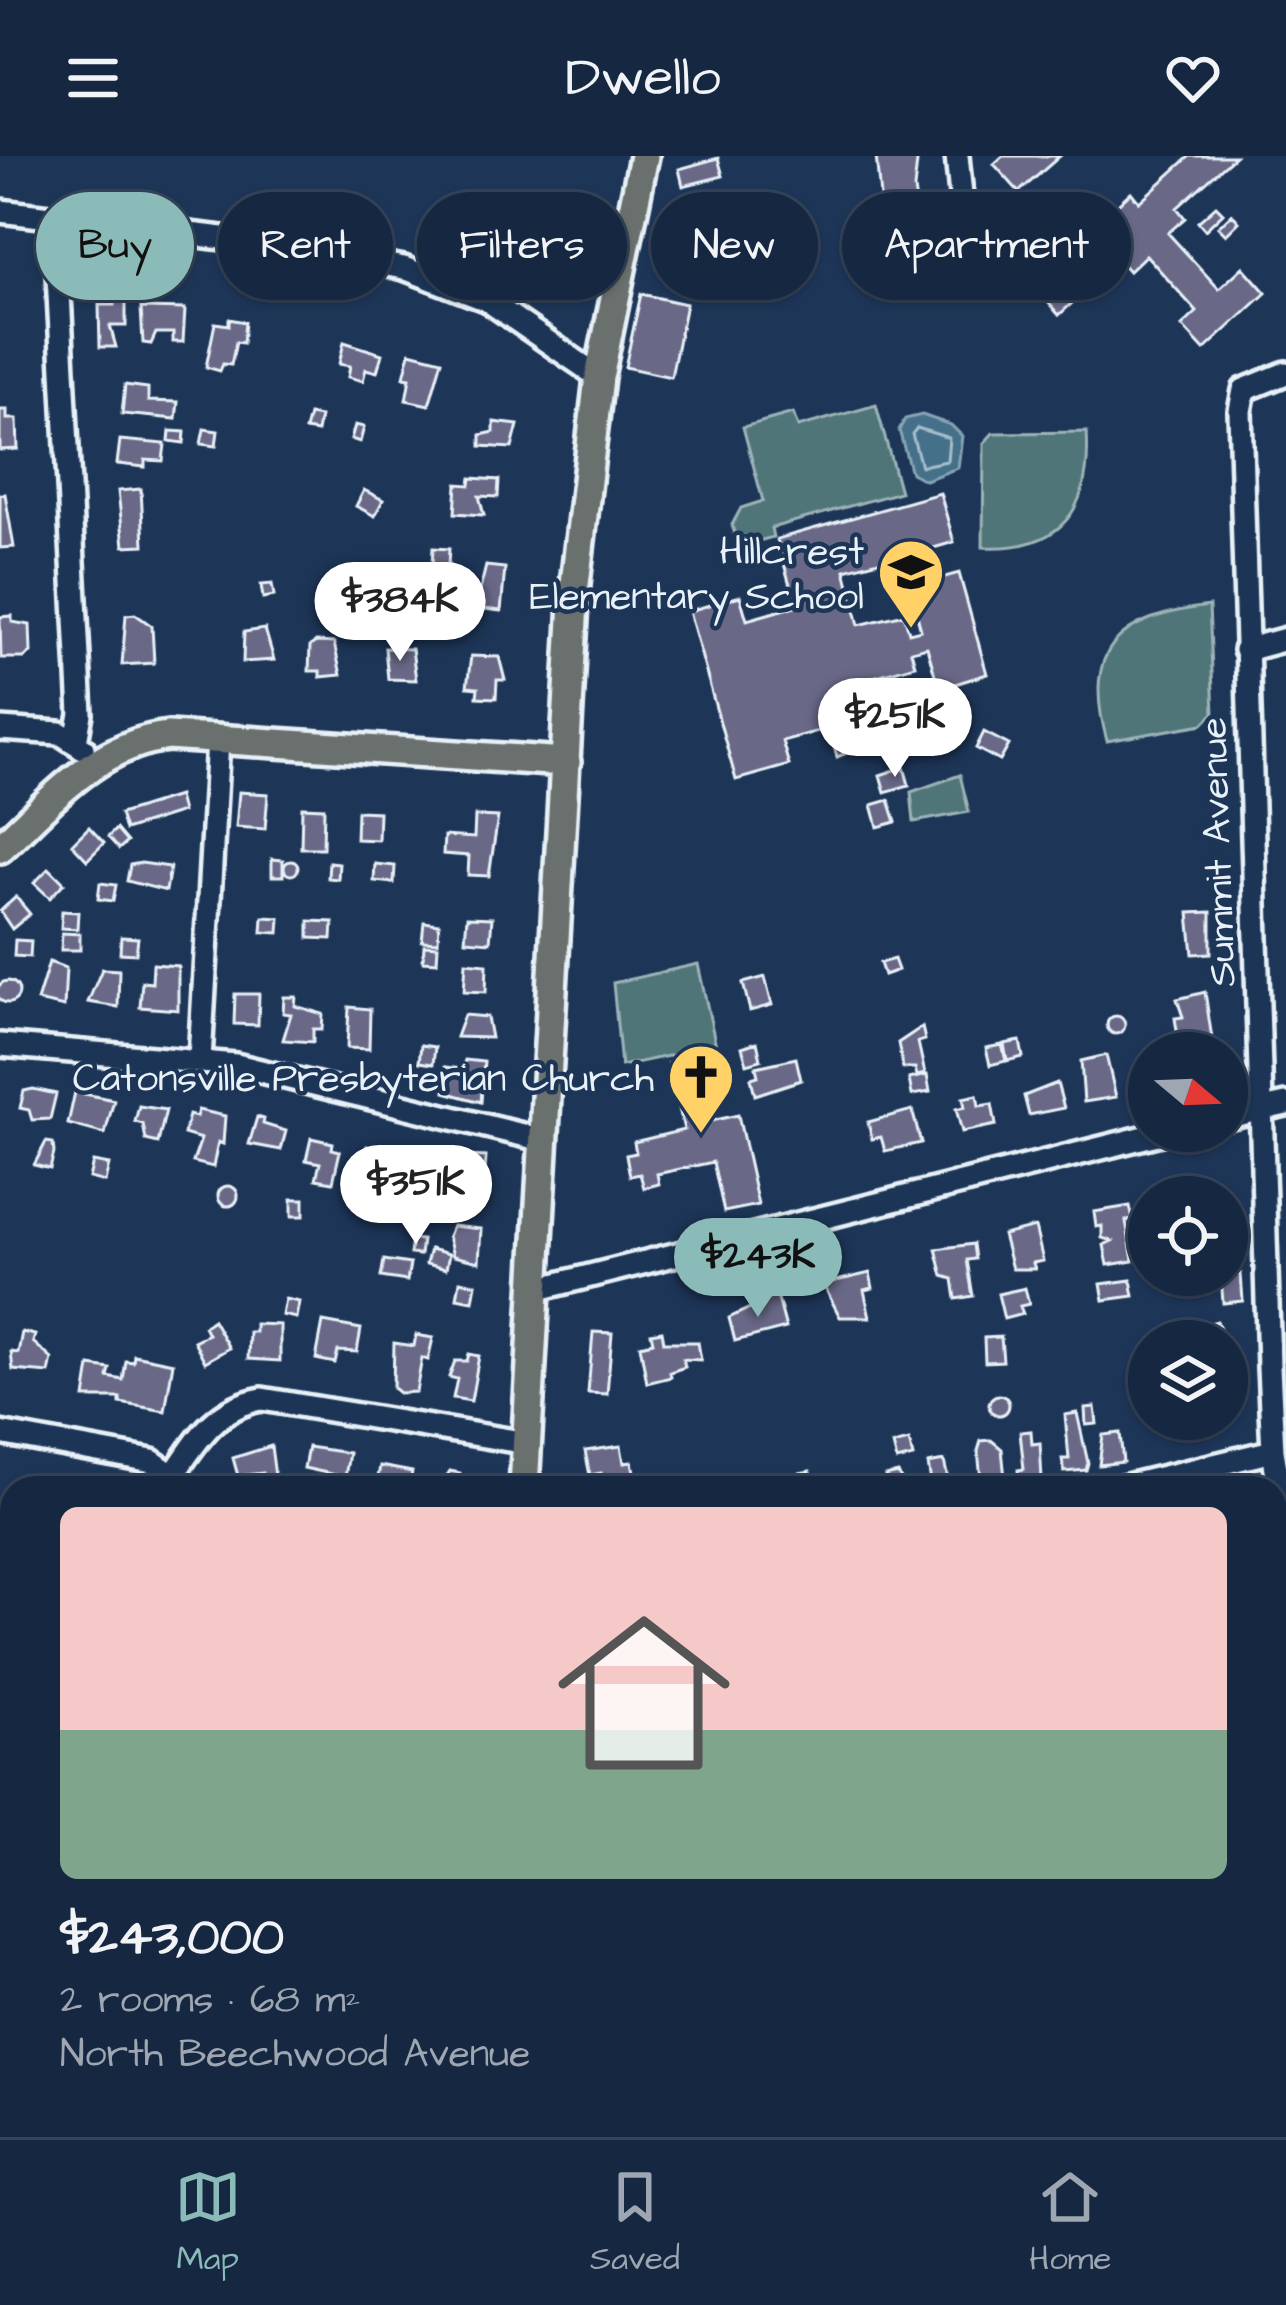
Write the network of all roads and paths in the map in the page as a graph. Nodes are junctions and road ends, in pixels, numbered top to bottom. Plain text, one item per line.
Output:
1 (644, 156) edge
2 (956, 156) edge
3 (960, 192) edge
4 (0, 211) edge
5 (36, 216) edge
6 (194, 235) edge
7 (59, 300) edge
8 (1286, 373) edge
9 (599, 376) junction
10 (1286, 639) edge
11 (1245, 650) junction
12 (0, 730) edge
13 (218, 740) junction
14 (86, 752) junction
15 (566, 762) junction
16 (0, 848) edge
17 (0, 1045) edge
18 (200, 1060) junction
19 (1286, 1104) edge
20 (1261, 1108) junction
21 (1248, 1111) edge
22 (543, 1139) junction
23 (1128, 1141) edge
24 (534, 1290) junction
25 (1277, 1365) edge
26 (0, 1433) edge
27 (527, 1443) junction
28 (1273, 1451) junction
29 (174, 1476) edge
30 (184, 1476) edge
31 (525, 1476) edge
32 (1168, 1476) edge
33 (1277, 1476) edge

1 - 9 main road
2 - 3 street
4 - 5 street
6 - 9 street
7 - 14 street
8 - 11 street, Summit Avenue
9 - 15 main road
10 - 11 street
11 - 20 street, Summit Avenue
12 - 14 street
13 - 14 main road
13 - 15 main road
13 - 18 street
14 - 16 main road
15 - 22 main road
17 - 18 street
18 - 22 street
19 - 20 street
20 - 21 street
20 - 25 street, Summit Avenue
22 - 24 main road
23 - 24 street
24 - 27 main road
25 - 28 street, Summit Avenue
26 - 29 street
27 - 30 street
27 - 31 main road
28 - 32 street
28 - 33 street, Summit Avenue

